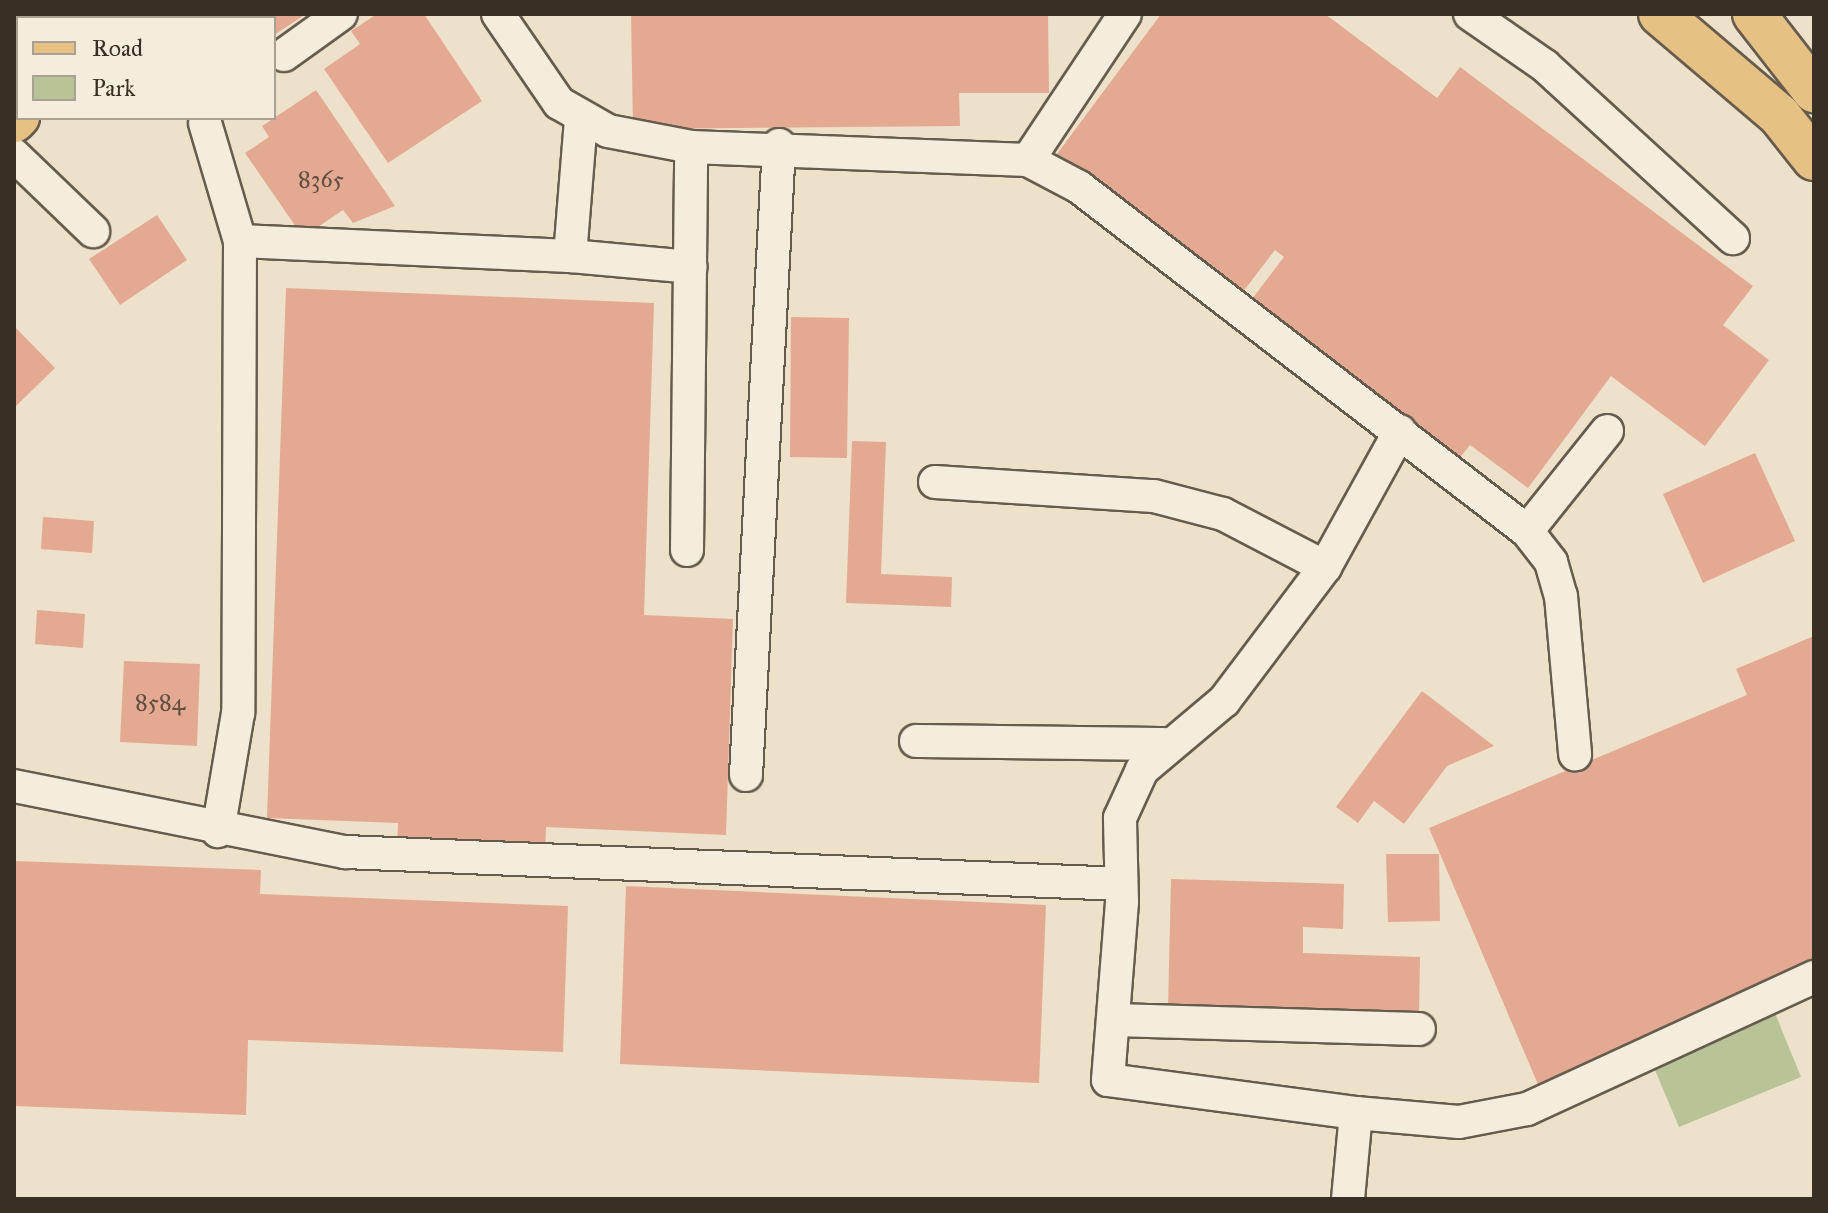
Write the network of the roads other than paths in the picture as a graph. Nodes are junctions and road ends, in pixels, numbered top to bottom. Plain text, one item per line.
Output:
1 (341, 14) edge
2 (498, 14) edge
3 (1125, 14) edge
4 (1470, 14) edge
5 (1660, 14) edge
6 (1754, 14) edge
7 (284, 55) dead end
8 (1802, 100) edge
9 (581, 120) junction
10 (205, 123) dead end
11 (779, 145) junction
12 (691, 147) junction
13 (14, 155) edge
14 (1814, 159) edge
15 (1028, 160) junction
16 (93, 231) dead end
17 (1733, 238) dead end
18 (240, 241) junction
19 (570, 256) junction
20 (691, 267) junction
21 (1400, 431) junction
22 (1607, 431) dead end
23 (935, 482) dead end
24 (1527, 531) junction
25 (687, 550) dead end
26 (1325, 567) junction
27 (916, 741) dead end
28 (1164, 744) junction
29 (1575, 754) dead end
30 (746, 775) dead end
31 (14, 786) edge
32 (218, 831) junction
33 (1121, 884) junction
34 (1814, 977) edge
35 (1114, 1020) junction
36 (1419, 1029) dead end
37 (1356, 1113) junction
38 (1348, 1199) edge

1 - 7 street
2 - 9 street
3 - 15 street
4 - 17 street
5 - 8 main road
6 - 8 main road
8 - 14 main road
9 - 12 street
9 - 19 street
10 - 18 street
11 - 12 street
11 - 15 street
11 - 30 street
12 - 20 street
13 - 16 street
15 - 21 street
18 - 19 street
18 - 32 street
19 - 20 street
20 - 25 street
21 - 24 street
21 - 26 street
22 - 24 street
23 - 26 street
24 - 29 street
26 - 28 street
27 - 28 street
28 - 33 street
31 - 32 street
32 - 33 street
33 - 35 street
34 - 37 street
35 - 36 street
35 - 37 street
37 - 38 street

